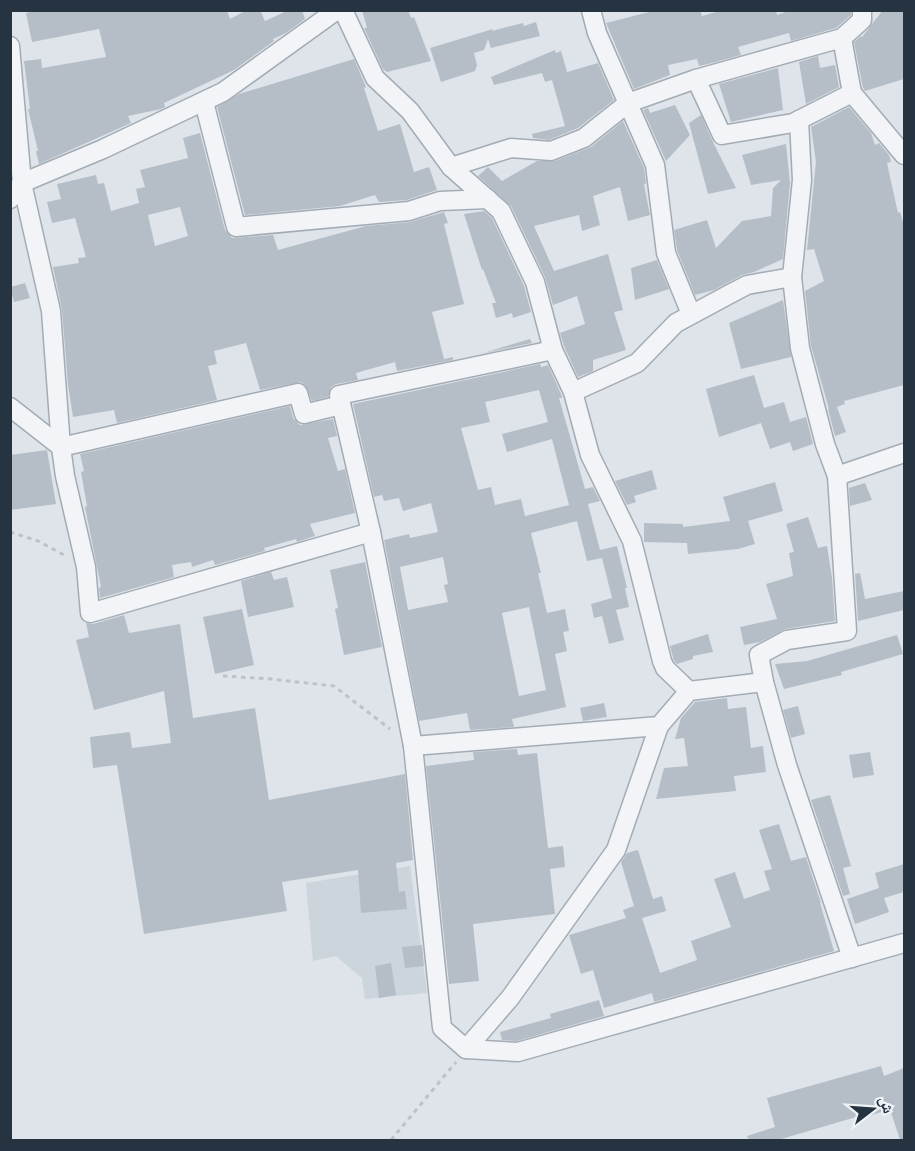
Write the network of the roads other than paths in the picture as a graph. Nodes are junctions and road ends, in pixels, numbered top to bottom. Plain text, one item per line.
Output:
1 (337, 10) edge
2 (343, 10) edge
3 (591, 10) edge
4 (861, 10) edge
5 (842, 38) junction
6 (10, 46) edge
7 (696, 79) junction
8 (852, 93) junction
9 (204, 102) junction
10 (628, 103) junction
11 (799, 120) junction
12 (904, 155) edge
13 (452, 167) junction
14 (22, 183) junction
15 (10, 199) edge
16 (488, 199) junction
17 (792, 277) junction
18 (691, 315) junction
19 (553, 350) junction
20 (573, 392) junction
21 (341, 405) junction
22 (10, 407) edge
23 (61, 447) junction
24 (904, 453) edge
25 (837, 476) junction
26 (371, 532) junction
27 (764, 682) junction
28 (689, 691) junction
29 (659, 726) junction
30 (413, 746) junction
31 (904, 944) edge
32 (852, 958) junction
33 (466, 1049) junction

1 - 9 street
2 - 13 street
3 - 10 street
4 - 5 street
5 - 7 street
5 - 8 street
6 - 14 street
7 - 10 street
7 - 11 street
8 - 11 street
8 - 12 street
9 - 14 street
9 - 16 street
10 - 13 street
10 - 18 street
11 - 17 street
13 - 16 street
14 - 15 street
14 - 23 street
16 - 19 street
17 - 18 street
17 - 25 street
18 - 20 street
19 - 20 street
19 - 21 street
20 - 28 street
21 - 23 street
21 - 26 street
22 - 23 street
23 - 26 street
24 - 25 street
25 - 27 street
26 - 30 street
27 - 28 street
27 - 32 street
28 - 29 street
29 - 30 street
29 - 33 street
30 - 33 street
31 - 32 street
32 - 33 street

